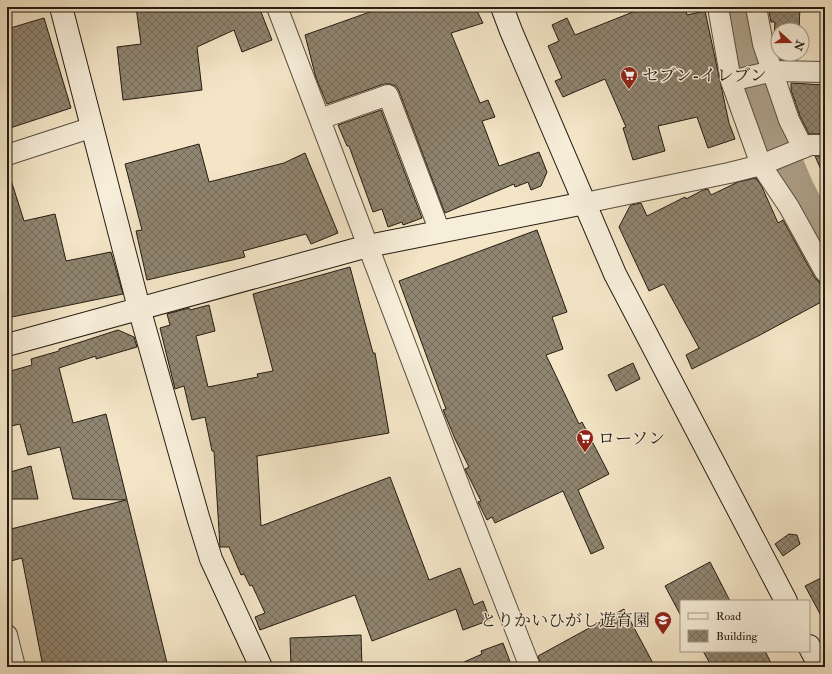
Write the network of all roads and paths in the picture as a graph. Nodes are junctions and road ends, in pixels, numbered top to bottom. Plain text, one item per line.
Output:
1 (61, 7) edge
2 (277, 7) edge
3 (502, 7) edge
4 (718, 7) edge
5 (756, 7) edge
6 (773, 71) junction
7 (825, 72) edge
8 (731, 81) junction
9 (320, 119) junction
10 (92, 127) junction
11 (825, 145) edge
12 (800, 149) junction
13 (7, 156) edge
14 (768, 162) junction
15 (585, 203) junction
16 (440, 232) junction
17 (368, 246) junction
18 (825, 272) edge
19 (139, 308) junction
20 (7, 345) edge
21 (785, 600) edge
22 (7, 635) edge
23 (810, 648) edge
24 (256, 666) edge
25 (15, 667) edge
26 (530, 667) edge
27 (820, 667) edge

1 - 10 street
2 - 9 street
3 - 15 street
4 - 8 street
5 - 6 street
6 - 7 street
6 - 8 street
6 - 12 street
8 - 14 street
9 - 16 street
9 - 17 street
10 - 13 street
10 - 19 street
11 - 12 street
12 - 14 street
14 - 15 street
14 - 18 street
15 - 16 street
15 - 21 street
16 - 17 street
17 - 19 street
17 - 26 street
19 - 20 street
19 - 24 street
22 - 25 street
23 - 27 street

